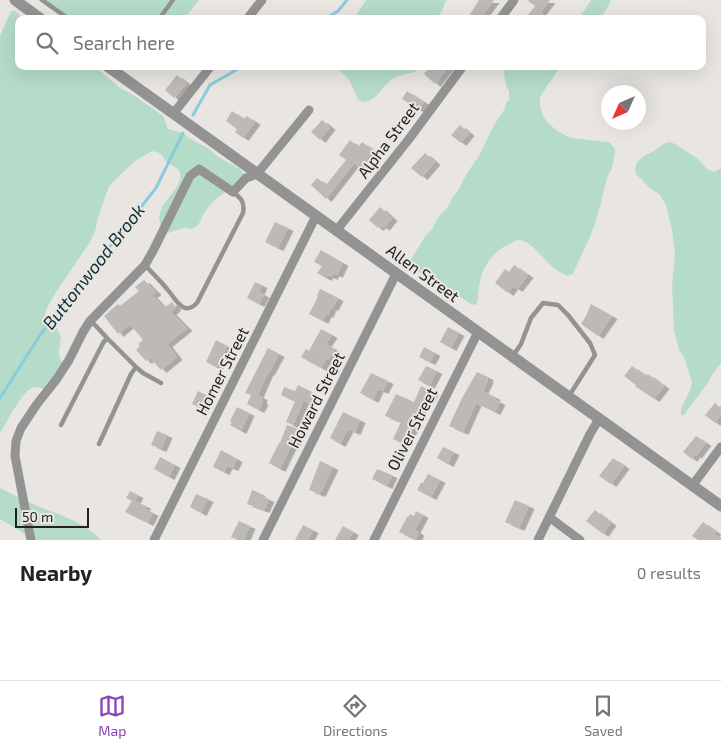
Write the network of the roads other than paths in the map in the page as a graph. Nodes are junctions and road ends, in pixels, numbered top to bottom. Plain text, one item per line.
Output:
1 (15, 0) edge
2 (42, 0) edge
3 (174, 0) edge
4 (262, 0) edge
5 (514, 0) edge
6 (36, 15) edge
7 (63, 15) edge
8 (162, 15) edge
9 (251, 15) edge
10 (503, 15) edge
11 (120, 70) edge
12 (208, 70) edge
13 (460, 70) edge
14 (309, 110) dead end
15 (174, 114) junction
16 (257, 174) junction
17 (233, 192) junction
18 (316, 216) junction
19 (336, 231) junction
20 (145, 265) junction
21 (396, 274) junction
22 (90, 321) junction
23 (478, 332) junction
24 (107, 338) junction
25 (513, 357) junction
26 (136, 367) junction
27 (162, 383) dead end
28 (569, 397) junction
29 (599, 419) junction
30 (61, 425) dead end
31 (99, 444) dead end
32 (721, 447) edge
33 (692, 486) junction
34 (721, 506) edge
35 (549, 517) junction
36 (31, 540) edge
37 (154, 540) edge
38 (263, 540) edge
39 (374, 540) edge
40 (538, 540) edge
41 (580, 540) edge

1 - 6 street
2 - 7 lane
3 - 8 lane
4 - 9 street
5 - 10 street
11 - 15 street, Allen Street
12 - 15 street
13 - 19 street, Alpha Street
14 - 16 street
15 - 16 street, Allen Street
16 - 17 street
16 - 18 street, Allen Street
17 - 20 street
17 - 20 lane
18 - 19 street, Allen Street
18 - 37 street, Homer Street
19 - 21 street, Allen Street
20 - 22 street
21 - 23 street, Allen Street
21 - 38 street, Howard Street
22 - 24 lane
22 - 36 street
23 - 25 street, Allen Street
23 - 39 street, Oliver Street
24 - 26 lane
24 - 30 lane
25 - 28 street, Allen Street
25 - 28 lane
26 - 27 lane
26 - 31 lane
28 - 29 street, Allen Street
29 - 33 street, Allen Street
29 - 35 street
32 - 33 street
33 - 34 street, Allen Street
35 - 40 street
35 - 41 street

